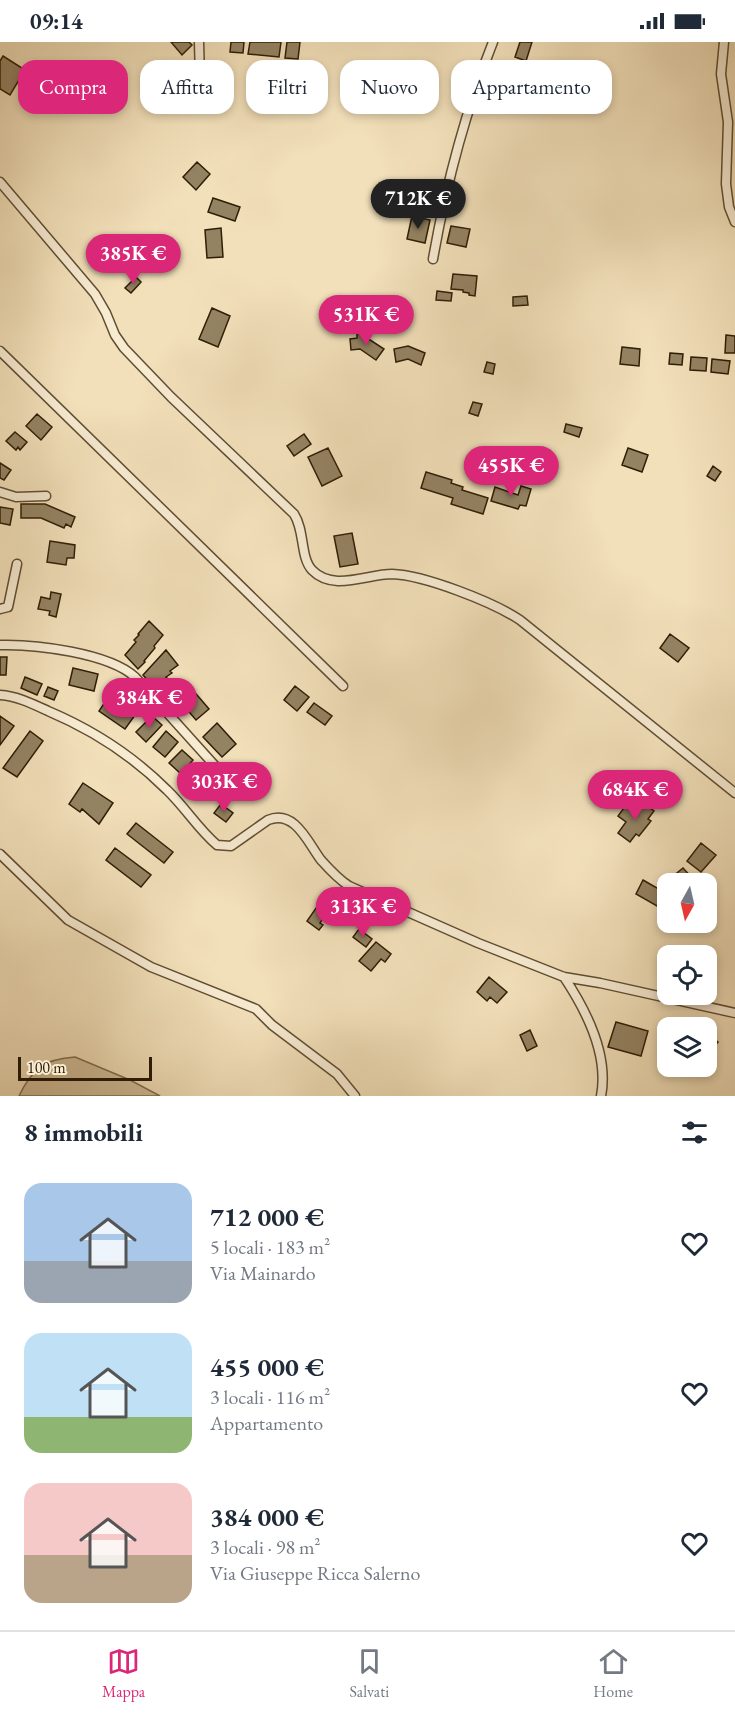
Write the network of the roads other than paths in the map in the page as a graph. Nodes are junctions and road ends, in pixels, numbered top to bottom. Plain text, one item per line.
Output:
1 (199, 42) edge
2 (493, 42) edge
3 (724, 42) edge
4 (200, 60) edge
5 (0, 182) edge
6 (735, 222) edge
7 (433, 260) dead end
8 (0, 351) edge
9 (0, 492) edge
10 (46, 496) dead end
11 (17, 564) dead end
12 (0, 609) edge
13 (0, 645) edge
14 (343, 686) dead end
15 (0, 695) edge
16 (216, 767) dead end
17 (735, 793) edge
18 (0, 854) edge
19 (564, 977) junction
20 (735, 1013) edge
21 (355, 1096) edge
22 (601, 1096) edge

1 - 4 street
2 - 7 street
3 - 6 street
5 - 17 street
8 - 14 street
9 - 10 street
11 - 12 street
13 - 16 street
15 - 19 street
18 - 21 street
19 - 20 street
19 - 22 street

